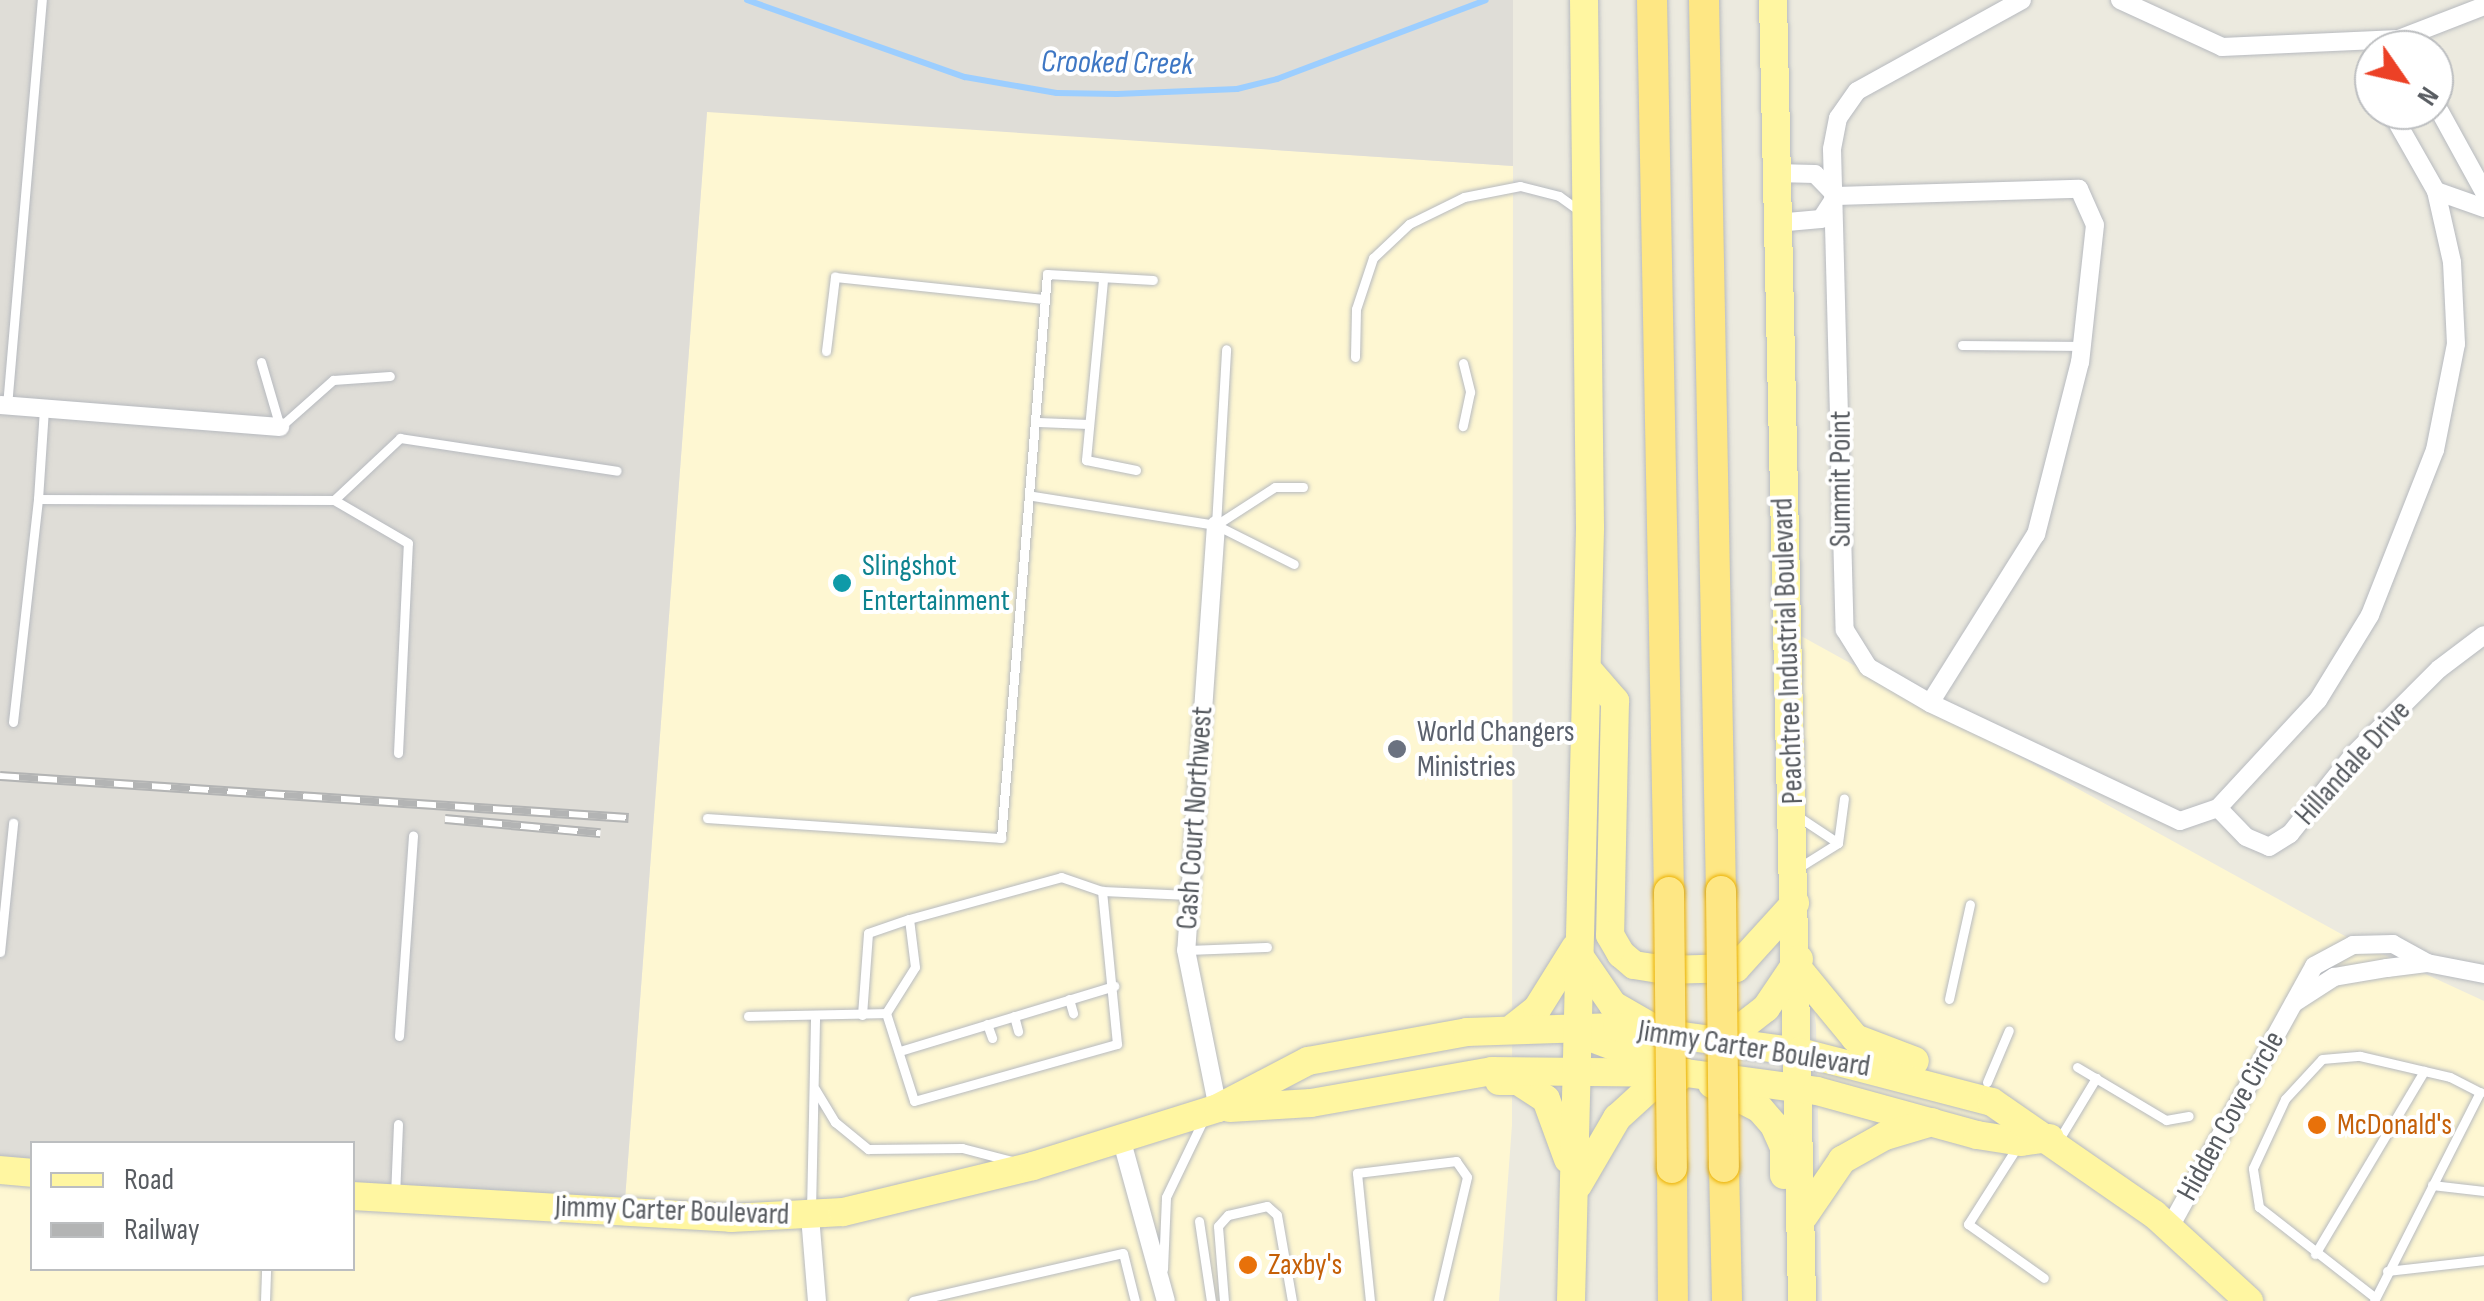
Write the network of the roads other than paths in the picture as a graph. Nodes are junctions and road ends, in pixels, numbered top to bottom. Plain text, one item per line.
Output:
1 (42, 0) edge
2 (1584, 0) edge
3 (1652, 0) edge
4 (1704, 0) edge
5 (1773, 0) edge
6 (2022, 0) edge
7 (2120, 0) edge
8 (2484, 6) edge
9 (2434, 30) edge
10 (2354, 41) edge
11 (2401, 130) edge
12 (2450, 130) edge
13 (1776, 173) junction
14 (2436, 192) junction
15 (2484, 192) edge
16 (1836, 196) junction
17 (2484, 208) edge
18 (1586, 216) junction
19 (1776, 223) junction
20 (1103, 280) junction
21 (1153, 280) dead end
22 (1044, 300) junction
23 (1962, 346) dead end
24 (2082, 346) junction
25 (1226, 350) dead end
26 (826, 351) dead end
27 (1354, 357) dead end
28 (261, 362) dead end
29 (1462, 363) dead end
30 (390, 376) dead end
31 (4, 406) edge
32 (44, 408) junction
33 (1038, 422) junction
34 (1088, 424) junction
35 (280, 426) junction
36 (1464, 426) dead end
37 (1136, 470) dead end
38 (617, 471) dead end
39 (1302, 488) dead end
40 (1033, 496) junction
41 (38, 499) junction
42 (334, 500) junction
43 (1216, 524) junction
44 (1294, 564) dead end
45 (2484, 634) edge
46 (1589, 671) junction
47 (1930, 703) junction
48 (13, 722) dead end
49 (398, 753) dead end
50 (1844, 798) dead end
51 (2218, 808) junction
52 (1792, 810) junction
53 (708, 818) dead end
54 (13, 823) dead end
55 (413, 835) dead end
56 (1838, 844) junction
57 (1793, 872) junction
58 (1102, 892) junction
59 (1190, 895) junction
60 (1795, 903) junction
61 (1970, 904) dead end
62 (909, 918) junction
63 (1582, 945) junction
64 (1267, 946) dead end
65 (1186, 950) junction
66 (0, 952) edge
67 (2426, 963) junction
68 (1800, 964) junction
69 (2484, 974) edge
70 (1114, 986) junction
71 (1068, 998) junction
72 (1949, 999) dead end
73 (2292, 1005) junction
74 (1043, 1006) junction
75 (886, 1012) junction
76 (1073, 1013) dead end
77 (862, 1015) junction
78 (748, 1016) dead end
79 (1014, 1016) junction
80 (815, 1019) junction
81 (1046, 1021) dead end
82 (987, 1024) junction
83 (1514, 1027) junction
84 (1581, 1030) junction
85 (1657, 1030) junction
86 (2009, 1030) dead end
87 (964, 1031) junction
88 (1018, 1031) dead end
89 (399, 1036) dead end
90 (992, 1038) dead end
91 (934, 1040) junction
92 (1080, 1041) dead end
93 (967, 1042) dead end
94 (900, 1051) junction
95 (937, 1053) dead end
96 (1083, 1054) junction
97 (1689, 1064) junction
98 (2077, 1067) dead end
99 (1800, 1069) junction
100 (1579, 1070) junction
101 (2424, 1071) junction
102 (2096, 1078) junction
103 (1987, 1082) junction
104 (815, 1088) junction
105 (2482, 1091) edge
106 (1311, 1103) junction
107 (1213, 1110) junction
108 (2188, 1116) dead end
109 (1936, 1121) junction
110 (398, 1124) dead end
111 (1121, 1138) junction
112 (2054, 1140) junction
113 (2021, 1142) junction
114 (1034, 1166) junction
115 (0, 1170) edge
116 (30, 1173) edge
117 (2432, 1185) junction
118 (2484, 1191) edge
119 (1574, 1195) junction
120 (355, 1196) edge
121 (395, 1198) junction
122 (810, 1216) junction
123 (1199, 1220) dead end
124 (1802, 1223) junction
125 (2170, 1227) junction
126 (2316, 1254) junction
127 (2482, 1259) edge
128 (2387, 1270) junction
129 (266, 1271) edge
130 (2044, 1278) dead end
131 (1164, 1294) edge
132 (2373, 1298) edge
133 (265, 1301) edge
134 (817, 1301) edge
135 (913, 1301) edge
136 (1135, 1301) edge
137 (1211, 1301) edge
138 (1224, 1301) edge
139 (1292, 1301) edge
140 (1370, 1301) edge
141 (1438, 1301) edge
142 (1570, 1301) edge
143 (1673, 1301) edge
144 (1727, 1301) edge
145 (1785, 1301) edge
146 (1802, 1301) edge
147 (2249, 1301) edge

1 - 31 lane
2 - 18 main road
3 - 143 highway, bridge
4 - 144 highway, bridge
5 - 13 main road, Peachtree Industrial Boulevard
6 - 16 street, Summit Point
7 - 10 street
8 - 9 street
11 - 14 street
12 - 15 street
13 - 16 street
13 - 19 main road, Peachtree Industrial Boulevard
14 - 17 street
14 - 51 street
16 - 19 street
16 - 24 street
16 - 47 street, Summit Point
18 - 27 lane
18 - 46 main road
19 - 52 main road, Peachtree Industrial Boulevard
20 - 21 lane
20 - 22 lane
20 - 34 lane
22 - 26 lane
22 - 33 lane
23 - 24 lane
24 - 47 street
25 - 43 lane
28 - 35 lane
29 - 36 lane
30 - 35 lane
31 - 32 street
32 - 35 street
32 - 41 lane
33 - 34 lane
33 - 40 lane
34 - 37 lane
38 - 42 lane
39 - 43 lane
40 - 43 lane
40 - 53 lane
41 - 42 lane
41 - 48 lane
42 - 49 lane
43 - 44 lane
43 - 59 street, Cash Court Northwest
45 - 51 street, Hillandale Drive
46 - 60 main road
46 - 63 main road
47 - 51 street, Summit Point
50 - 56 lane
52 - 56 lane
52 - 57 main road, Peachtree Industrial Boulevard
54 - 66 lane
55 - 89 lane
56 - 57 lane
57 - 60 main road, Peachtree Industrial Boulevard
58 - 59 lane
58 - 62 lane
58 - 70 lane
59 - 65 street, Cash Court Northwest
60 - 68 main road, Peachtree Industrial Boulevard
61 - 72 lane
62 - 75 lane
62 - 77 lane
63 - 83 main road
63 - 84 main road
63 - 85 main road
64 - 65 lane
65 - 107 street, Cash Court Northwest
67 - 69 street, Hidden Cove Circle
67 - 73 street, Hidden Cove Circle
67 - 73 street, Hidden Cove Circle
68 - 97 main road
68 - 99 main road, Peachtree Industrial Boulevard
68 - 103 main road
70 - 71 lane
70 - 96 lane
71 - 74 lane
71 - 76 lane
73 - 125 street, Hidden Cove Circle
74 - 79 lane
74 - 81 lane
75 - 77 lane
75 - 94 lane
77 - 80 lane
78 - 80 lane
79 - 82 lane
79 - 88 lane
80 - 104 lane
82 - 87 lane
82 - 90 lane
83 - 84 main road, Jimmy Carter Boulevard
83 - 107 main road, Jimmy Carter Boulevard
84 - 85 main road, Jimmy Carter Boulevard
84 - 97 main road
84 - 100 main road
85 - 97 main road
86 - 103 lane
87 - 91 lane
87 - 93 lane
91 - 94 lane
91 - 95 lane
92 - 96 lane
94 - 96 lane
97 - 99 main road, Jimmy Carter Boulevard
97 - 99 main road, Jimmy Carter Boulevard
97 - 99 main road
97 - 100 main road, Jimmy Carter Boulevard
97 - 119 main road
97 - 145 main road
98 - 102 lane
99 - 109 main road, Jimmy Carter Boulevard
99 - 112 main road, Jimmy Carter Boulevard
99 - 124 main road, Peachtree Industrial Boulevard
100 - 106 main road, Jimmy Carter Boulevard
100 - 119 main road
101 - 105 lane
101 - 126 lane
101 - 126 lane
102 - 108 lane
102 - 112 lane
103 - 112 main road
104 - 114 lane
104 - 122 lane
105 - 117 lane
106 - 107 main road, Jimmy Carter Boulevard
106 - 119 main road
107 - 111 main road, Jimmy Carter Boulevard
107 - 131 lane
109 - 113 main road, Jimmy Carter Boulevard
109 - 124 main road
110 - 121 lane
111 - 114 main road, Jimmy Carter Boulevard
111 - 131 street
112 - 113 main road, Jimmy Carter Boulevard
112 - 125 main road, Jimmy Carter Boulevard
113 - 130 lane
114 - 122 main road, Jimmy Carter Boulevard
115 - 116 main road
117 - 118 lane
117 - 128 lane
119 - 142 main road
120 - 121 main road, Jimmy Carter Boulevard
121 - 122 main road, Jimmy Carter Boulevard
122 - 134 street
123 - 137 lane
124 - 146 main road, Peachtree Industrial Boulevard
125 - 147 main road, Jimmy Carter Boulevard
126 - 132 lane
127 - 128 lane
128 - 132 lane
129 - 133 lane
135 - 136 lane
138 - 139 lane
140 - 141 lane

